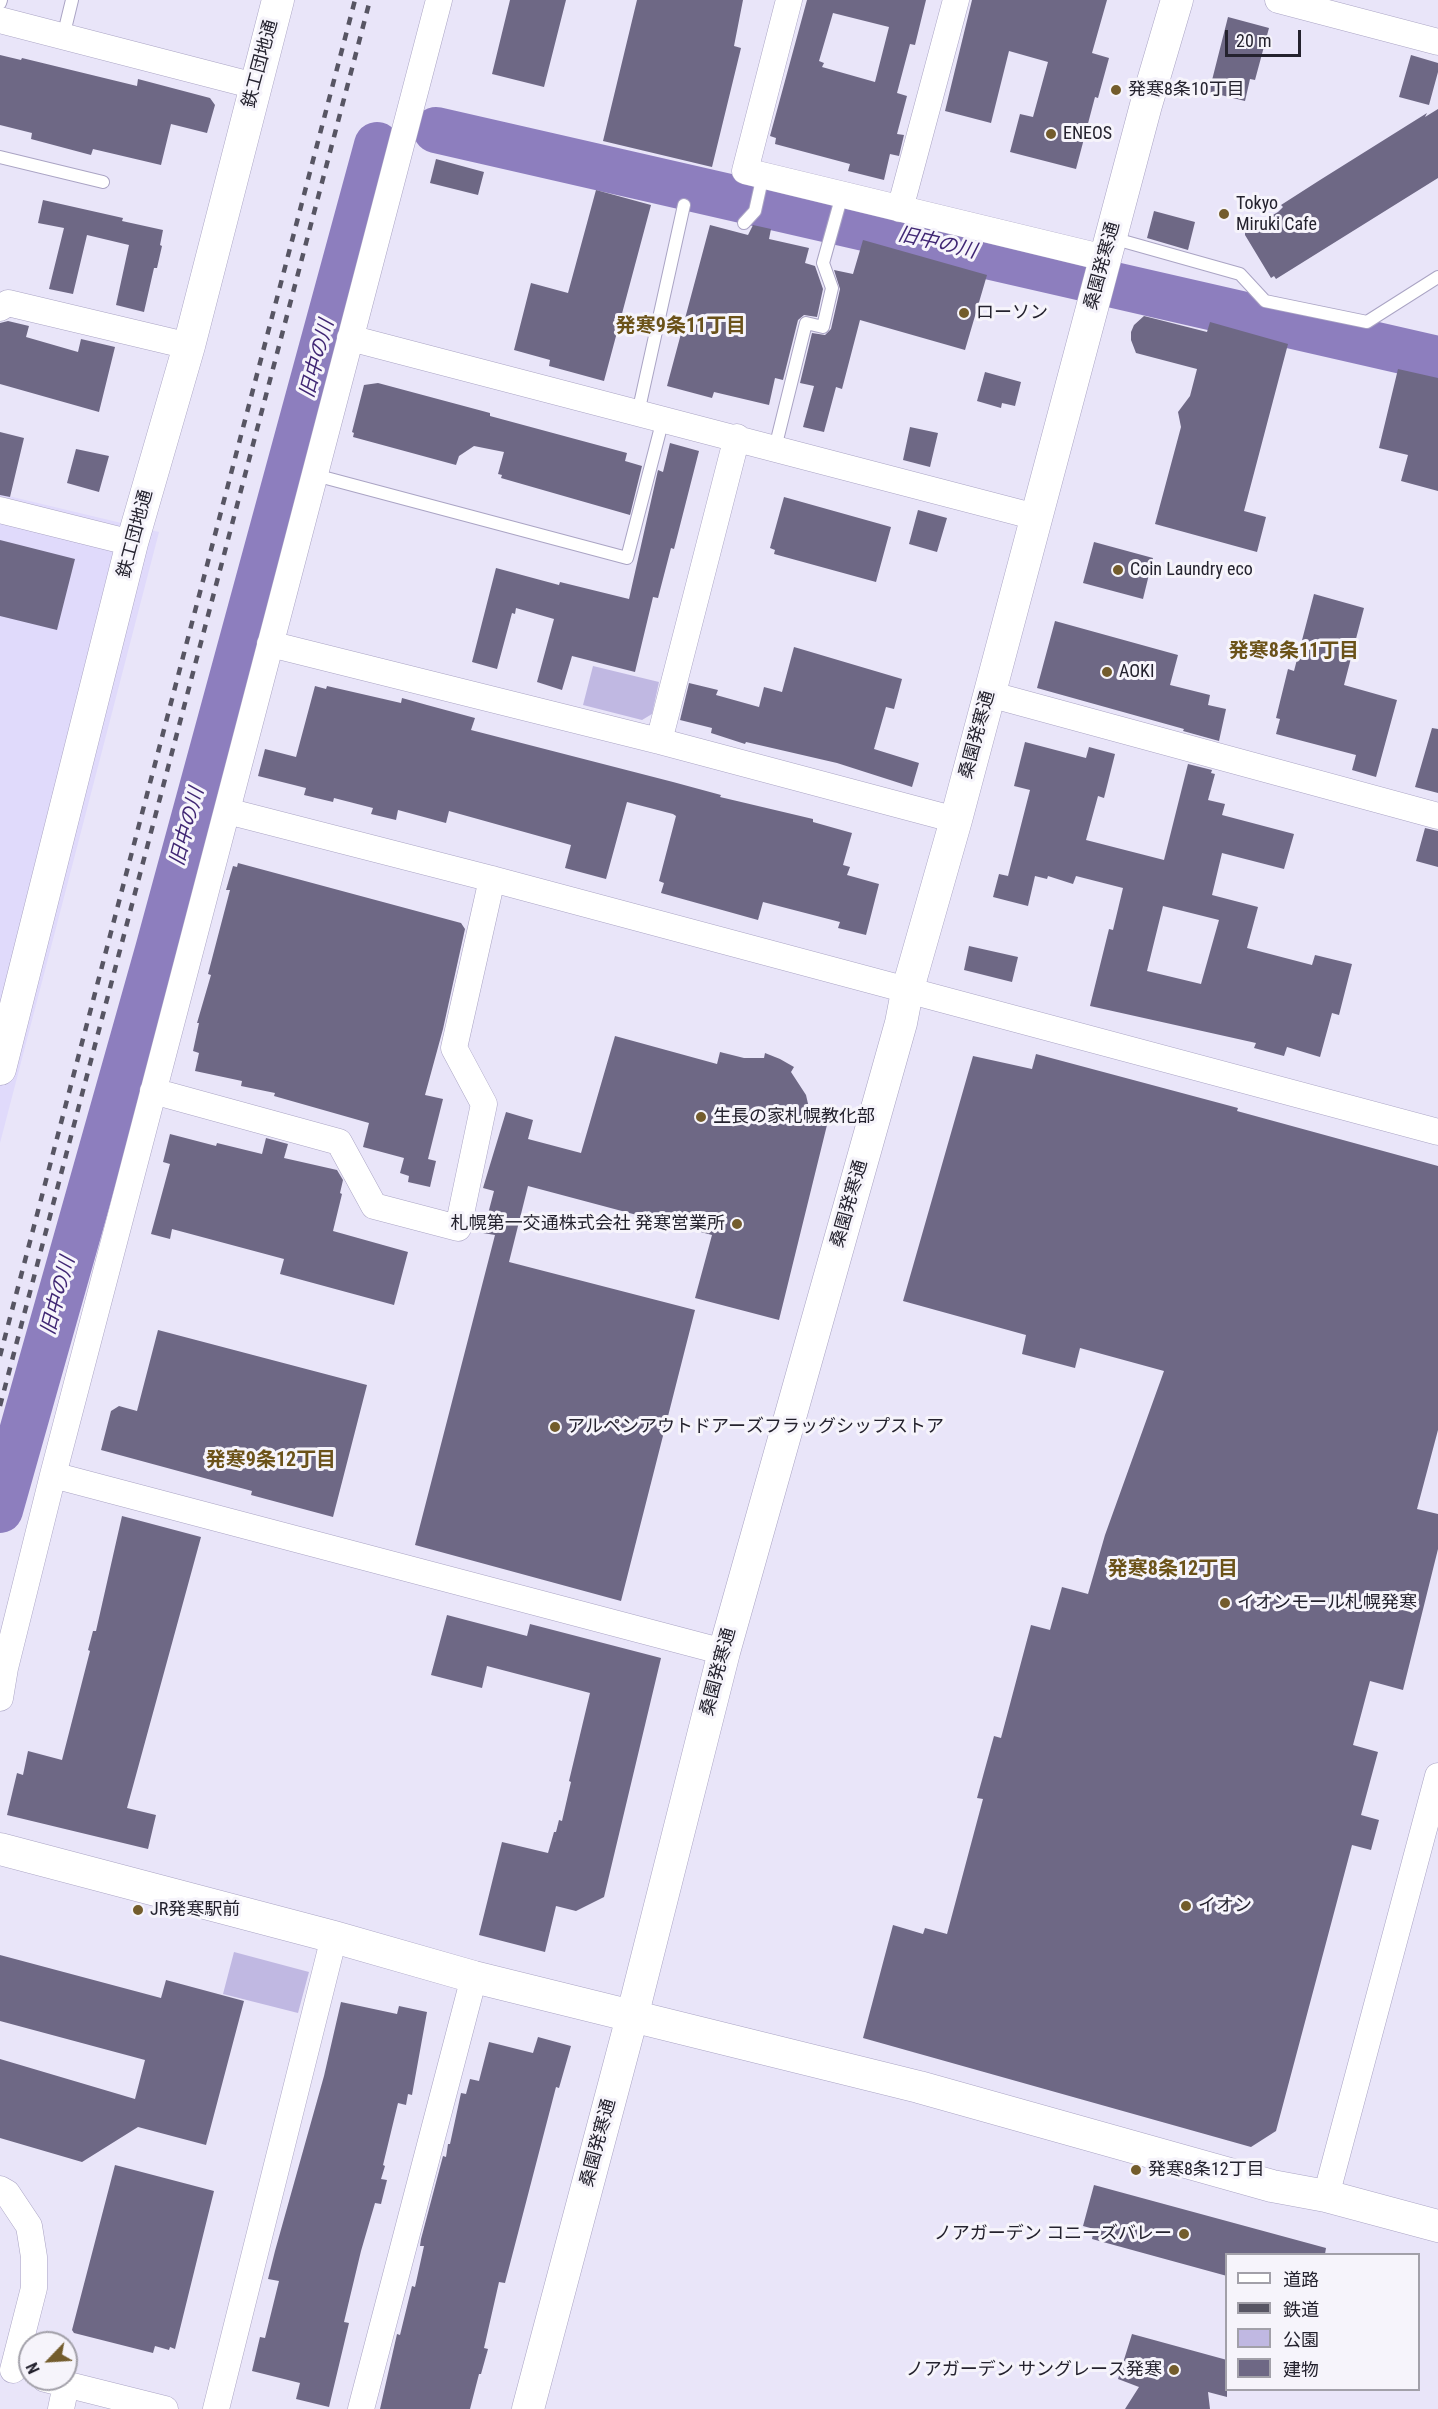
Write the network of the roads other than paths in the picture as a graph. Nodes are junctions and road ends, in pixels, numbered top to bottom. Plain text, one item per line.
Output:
1 (72, 0) edge
2 (279, 0) edge
3 (439, 0) edge
4 (789, 0) edge
5 (956, 0) edge
6 (1177, 0) edge
7 (1278, 0) edge
8 (0, 20) edge
9 (63, 37) junction
10 (1438, 42) edge
11 (255, 86) junction
12 (0, 157) edge
13 (103, 182) dead end
14 (761, 184) junction
15 (840, 202) junction
16 (684, 205) dead end
17 (900, 209) junction
18 (744, 223) dead end
19 (1103, 266) junction
20 (1438, 277) edge
21 (0, 308) edge
22 (350, 338) junction
23 (189, 346) junction
24 (638, 413) junction
25 (663, 419) junction
26 (737, 438) junction
27 (775, 448) junction
28 (315, 475) junction
29 (0, 510) edge
30 (1036, 517) junction
31 (132, 543) junction
32 (270, 644) junction
33 (989, 694) junction
34 (659, 741) junction
35 (227, 811) junction
36 (1438, 816) edge
37 (956, 820) junction
38 (492, 879) junction
39 (907, 992) junction
40 (7, 1009) edge
41 (0, 1069) edge
42 (153, 1091) junction
43 (1438, 1132) edge
44 (53, 1475) junction
45 (724, 1652) junction
46 (0, 1698) edge
47 (1438, 1776) edge
48 (1429, 1842) edge
49 (0, 1849) edge
50 (334, 1937) junction
51 (474, 1977) junction
52 (632, 2017) junction
53 (0, 2188) edge
54 (1326, 2196) junction
55 (1438, 2226) edge
56 (14, 2371) edge
57 (57, 2391) edge
58 (165, 2409) edge
59 (216, 2409) edge
60 (361, 2409) edge
61 (528, 2409) edge

1 - 9 lane
2 - 11 street, 鉄工団地通
3 - 22 street
4 - 14 street
5 - 17 street
6 - 19 street, 桑園発寒通
7 - 10 street
8 - 9 street
9 - 11 street
11 - 23 street, 鉄工団地通
12 - 13 lane
14 - 15 street
14 - 18 lane
15 - 17 street
15 - 27 lane
16 - 24 lane
17 - 19 street
19 - 20 lane
19 - 30 street, 桑園発寒通
21 - 23 street
22 - 24 street
22 - 28 street
23 - 31 street, 鉄工団地通
24 - 25 street
25 - 26 street
25 - 28 lane
26 - 27 street
26 - 34 street
27 - 30 street
28 - 32 street
29 - 31 street
30 - 33 street, 桑園発寒通
31 - 40 street, 鉄工団地通
32 - 34 street
32 - 35 street
33 - 36 street
33 - 37 street, 桑園発寒通
34 - 37 street
35 - 38 street
35 - 42 street
37 - 39 street, 桑園発寒通
38 - 39 street
38 - 42 street
39 - 43 street
39 - 45 street, 桑園発寒通
40 - 41 street, 鉄工団地通
42 - 44 street
44 - 45 street
44 - 46 street
45 - 52 street, 桑園発寒通
47 - 48 street
48 - 54 street
49 - 50 street
50 - 51 street
50 - 59 street
51 - 52 street
51 - 60 street
52 - 54 street
52 - 61 street, 桑園発寒通
53 - 56 street
54 - 55 street
57 - 58 street

